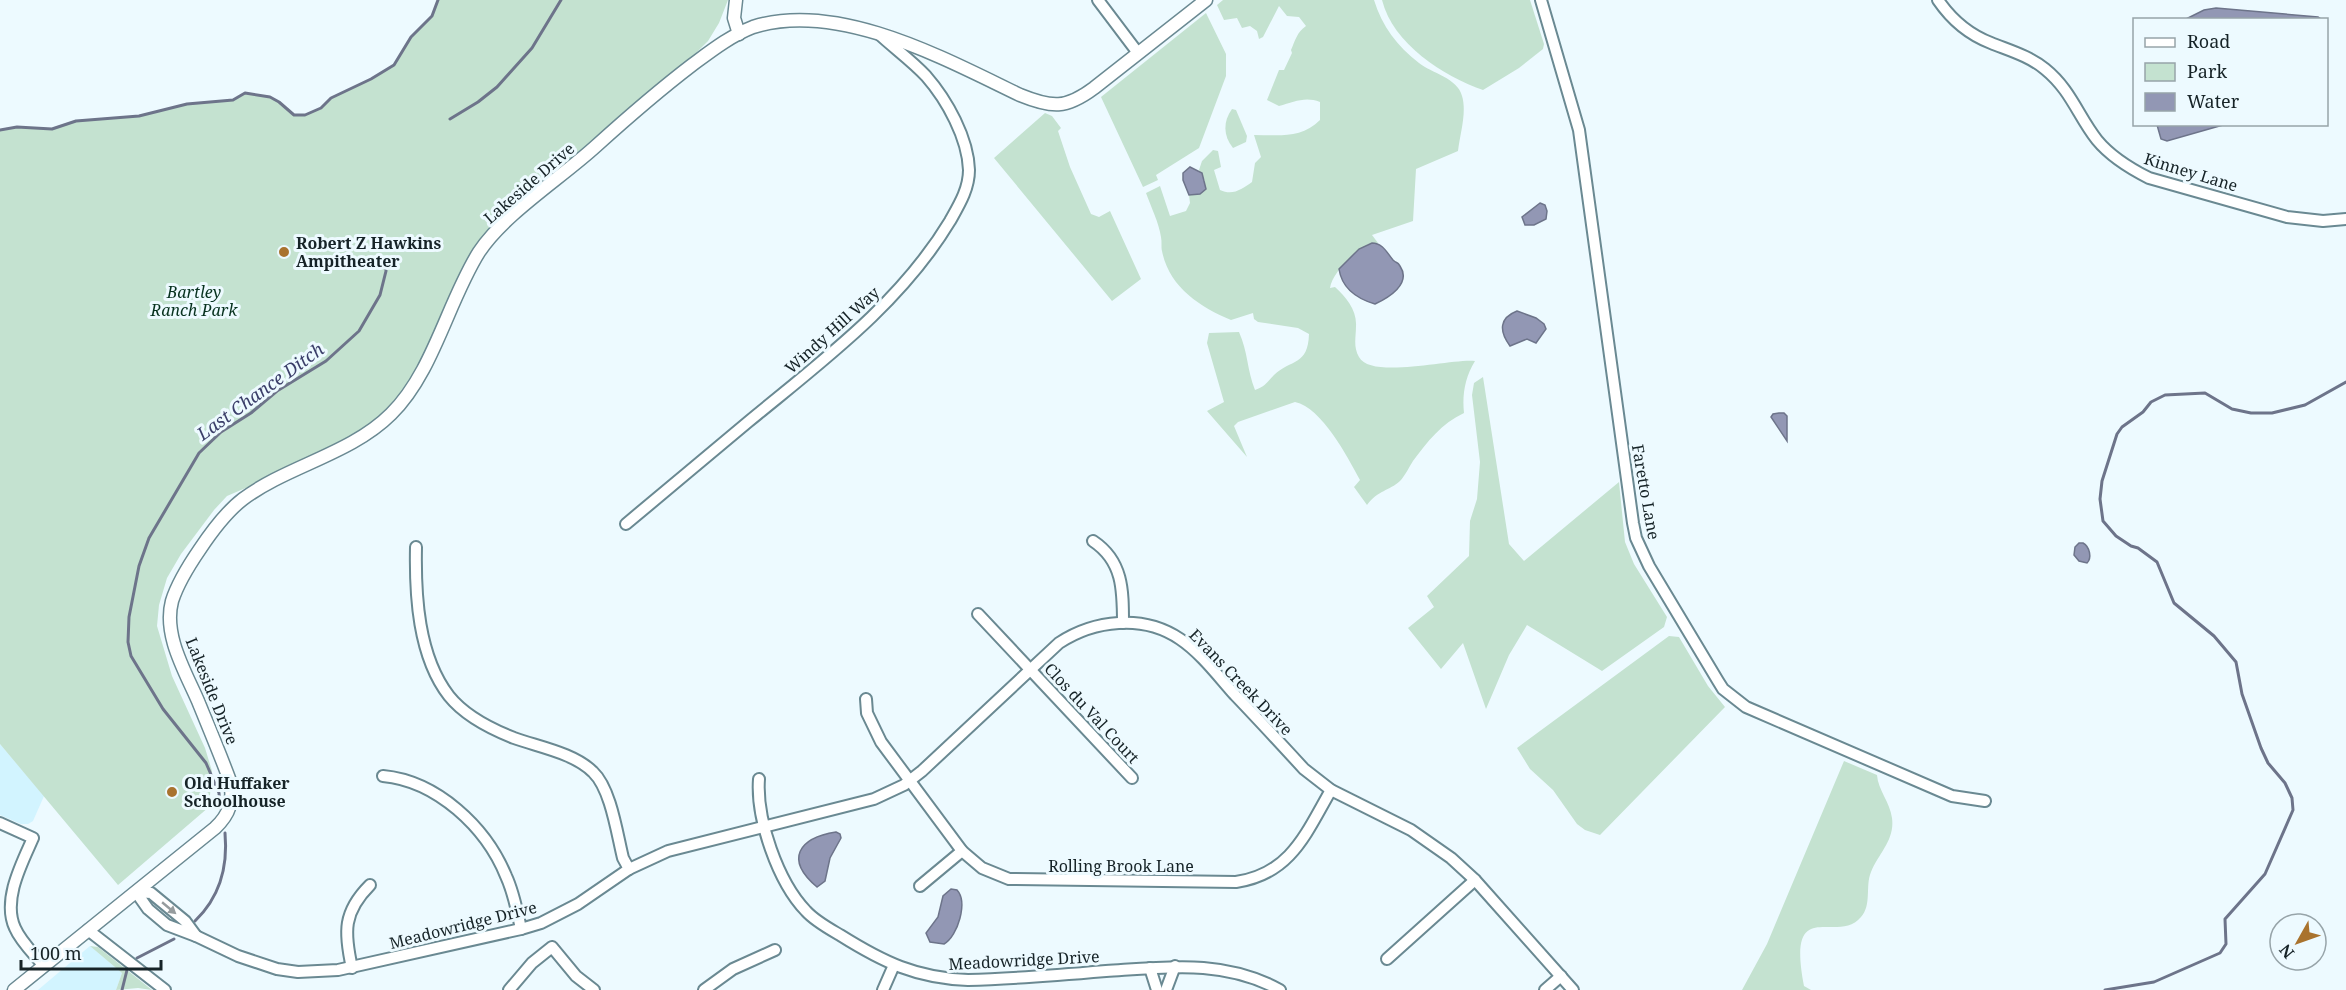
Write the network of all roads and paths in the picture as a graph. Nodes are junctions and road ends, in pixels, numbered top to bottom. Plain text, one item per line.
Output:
1 (736, 0) edge
2 (1098, 0) edge
3 (1206, 0) edge
4 (1541, 0) edge
5 (1938, 0) edge
6 (875, 31) junction
7 (739, 34) junction
8 (1138, 53) junction
9 (2346, 219) edge
10 (626, 524) dead end
11 (1093, 541) dead end
12 (417, 547) dead end
13 (978, 615) dead end
14 (1123, 623) junction
15 (1030, 670) junction
16 (866, 699) dead end
17 (383, 776) dead end
18 (1132, 778) dead end
19 (759, 779) dead end
20 (910, 781) junction
21 (1331, 790) junction
22 (1984, 801) dead end
23 (0, 823) edge
24 (761, 828) junction
25 (963, 851) junction
26 (629, 869) junction
27 (1475, 880) junction
28 (370, 885) dead end
29 (920, 886) dead end
30 (136, 892) junction
31 (521, 929) junction
32 (88, 930) junction
33 (775, 950) dead end
34 (1387, 959) dead end
35 (43, 965) junction
36 (894, 966) junction
37 (1175, 966) junction
38 (352, 968) junction
39 (1150, 968) junction
40 (1561, 976) junction
41 (14, 990) edge
42 (165, 990) edge
43 (509, 990) edge
44 (594, 990) edge
45 (704, 990) edge
46 (883, 990) edge
47 (1157, 990) edge
48 (1166, 990) edge
49 (1280, 990) edge
50 (1545, 990) edge
51 (1574, 990) edge

1 - 7 street
2 - 8 street
3 - 8 street, Lakeside Drive
4 - 22 street, Faretto Lane
5 - 9 street, Kinney Lane
6 - 7 street, Lakeside Drive
6 - 8 street, Lakeside Drive
6 - 10 street, Windy Hill Way
7 - 30 street, Lakeside Drive
11 - 14 street
12 - 26 street
13 - 15 street, Clos du Val Court
14 - 15 street, Evans Creek Drive
14 - 21 street, Evans Creek Drive
15 - 18 street, Clos du Val Court
15 - 20 street, Evans Creek Drive
16 - 20 street, Rolling Brook Lane
17 - 31 street
19 - 24 street
20 - 24 street, Evans Creek Drive
20 - 25 street, Rolling Brook Lane
21 - 25 street, Rolling Brook Lane
21 - 27 street, Evans Creek Drive
23 - 35 street
24 - 26 street, Meadowridge Drive
24 - 36 street, Meadowridge Drive
25 - 29 street
26 - 31 street, Meadowridge Drive
27 - 34 street
27 - 40 street, Evans Creek Drive
28 - 38 street
30 - 32 street, Lakeside Drive
30 -> 38 street, Meadowridge Drive
31 - 38 street, Meadowridge Drive
32 - 35 street, Lakeside Drive
32 - 42 street
33 - 45 street
35 - 41 street, Lakeside Drive
36 - 39 street, Meadowridge Drive
36 - 46 street
37 - 39 street, Meadowridge Drive
37 - 48 street
37 - 49 street, Meadowridge Drive
39 - 47 street
40 - 50 street
40 - 51 street, Evans Creek Drive
43 - 44 street

